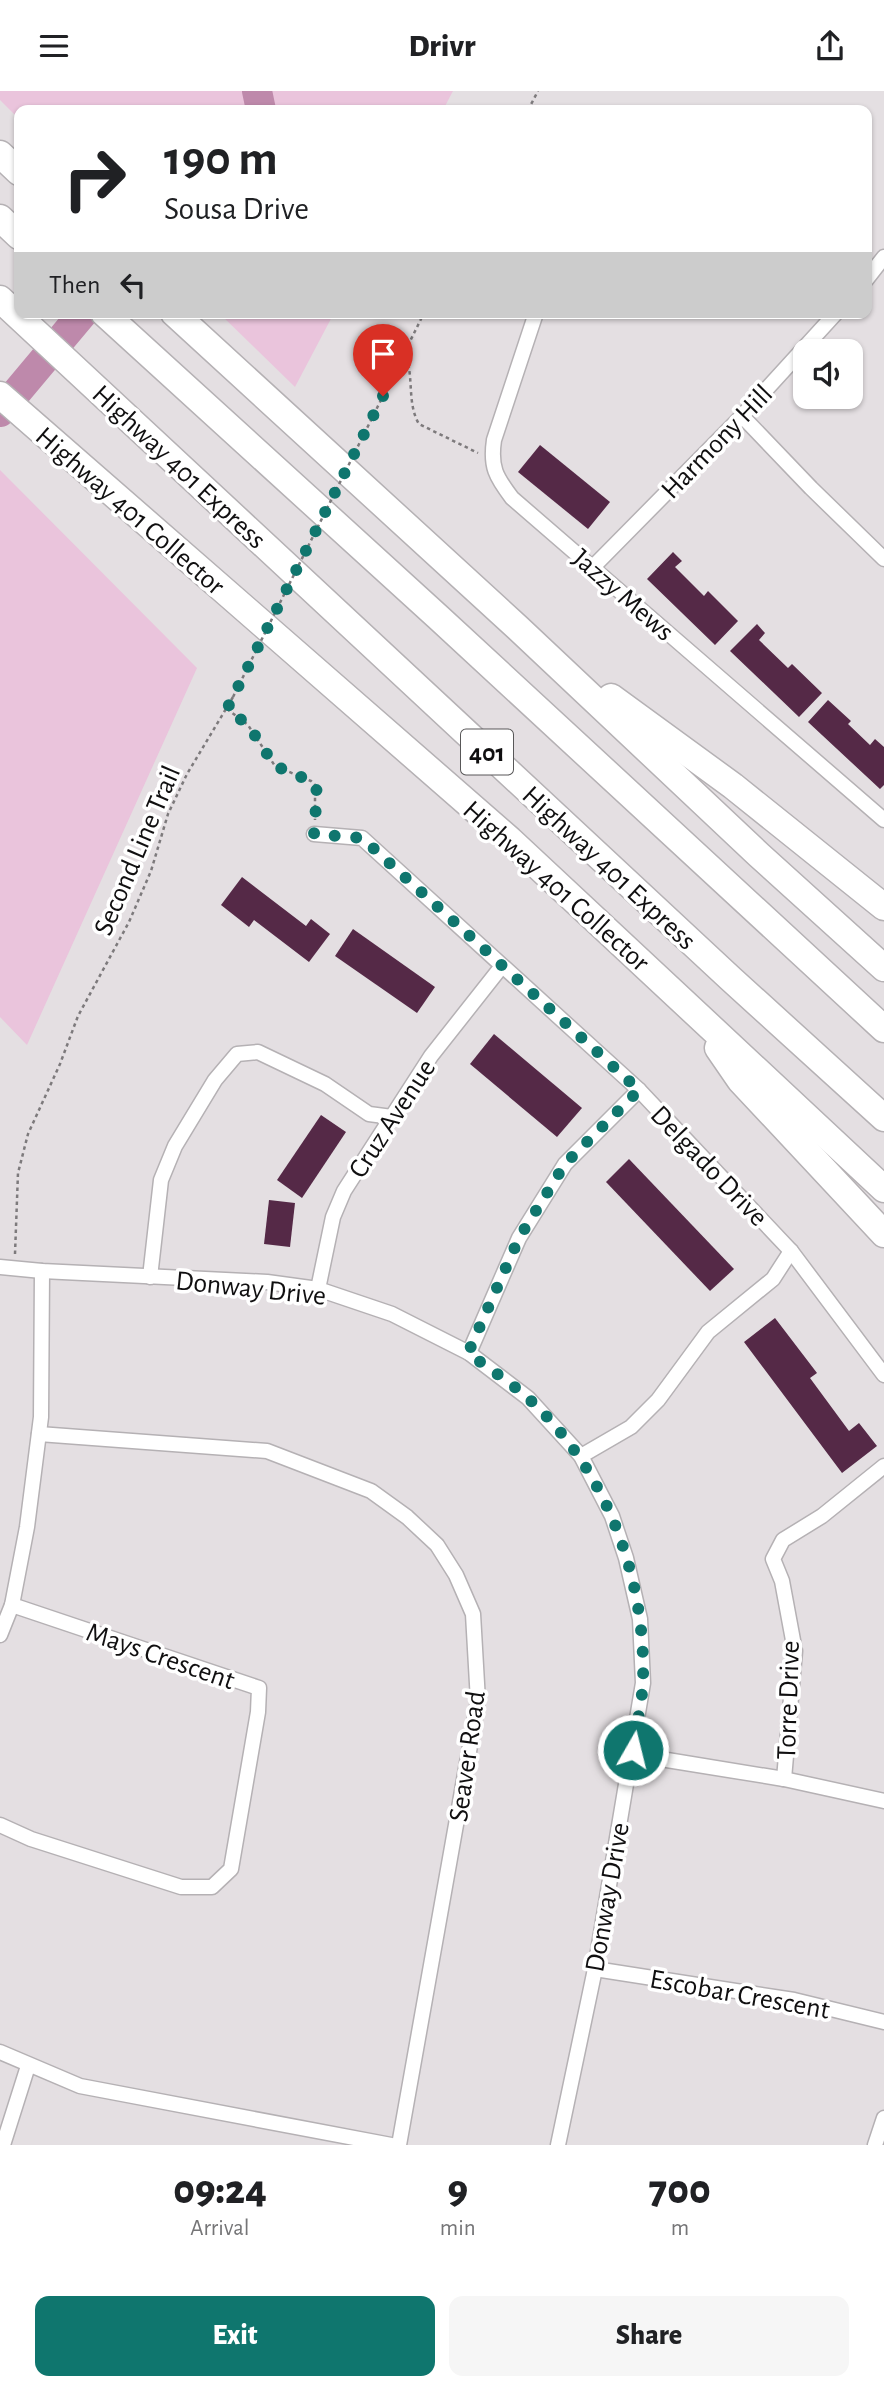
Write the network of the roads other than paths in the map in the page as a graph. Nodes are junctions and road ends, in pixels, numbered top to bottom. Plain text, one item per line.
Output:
1 (0, 154) edge
2 (14, 167) edge
3 (0, 218) edge
4 (14, 231) edge
5 (0, 299) edge
6 (14, 312) edge
7 (21, 319) edge
8 (111, 319) edge
9 (181, 319) edge
10 (535, 319) edge
11 (831, 319) edge
12 (0, 395) edge
13 (742, 416) junction
14 (884, 559) edge
15 (593, 567) junction
16 (518, 628) junction
17 (884, 820) edge
18 (314, 834) road end
19 (884, 907) edge
20 (502, 966) junction
21 (884, 968) edge
22 (690, 1007) junction
23 (884, 1029) edge
24 (639, 1090) junction
25 (392, 1117) junction
26 (884, 1118) edge
27 (884, 1189) edge
28 (884, 1234) edge
29 (791, 1251) junction
30 (7, 1267) edge
31 (42, 1271) junction
32 (150, 1277) junction
33 (318, 1289) junction
34 (468, 1353) junction
35 (884, 1375) edge
36 (39, 1434) junction
37 (581, 1456) junction
38 (884, 1466) edge
39 (12, 1605) junction
40 (0, 1635) edge
41 (633, 1750) junction
42 (783, 1779) junction
43 (884, 1801) edge
44 (0, 1825) edge
45 (595, 1969) junction
46 (884, 2022) edge
47 (0, 2052) edge
48 (28, 2066) junction
49 (884, 2118) edge
50 (4, 2145) edge
51 (391, 2145) edge
52 (399, 2145) edge
53 (558, 2145) edge
54 (875, 2145) edge

1 - 2 highway
3 - 4 highway
5 - 6 highway, Highway 401 Express / 401
7 - 26 highway, Highway 401 Express / 401
8 - 23 highway, 401
9 - 16 highway
10 - 15 street, Jazzy Mews
11 - 13 street, Harmony Hill
12 - 22 highway, Highway 401 Collector / 401
13 - 14 street
13 - 15 street, Harmony Hill
15 - 17 street, Jazzy Mews
16 - 19 highway
16 - 21 highway
18 - 20 street, Delgado Drive
20 - 24 street, Delgado Drive
20 - 25 street, Cruz Avenue
22 - 27 highway, Highway 401 Collector / 401
22 - 28 highway
24 - 29 street, Delgado Drive
24 - 34 street
25 - 32 street
25 - 33 street, Cruz Avenue
29 - 35 street, Delgado Drive
29 - 37 street
30 - 31 street, Donway Drive
31 - 32 street, Donway Drive
31 - 36 street
32 - 33 street, Donway Drive
33 - 34 street, Donway Drive
34 - 37 street, Donway Drive
36 - 39 street
36 - 52 street, Seaver Road
37 - 41 street, Donway Drive
38 - 42 street, Torre Drive
39 - 40 street
39 - 44 street, Mays Crescent
41 - 42 street
41 - 45 street, Donway Drive
42 - 43 street
45 - 46 street, Escobar Crescent
45 - 53 street, Donway Drive
47 - 48 street
48 - 50 street
48 - 51 street
49 - 54 street

